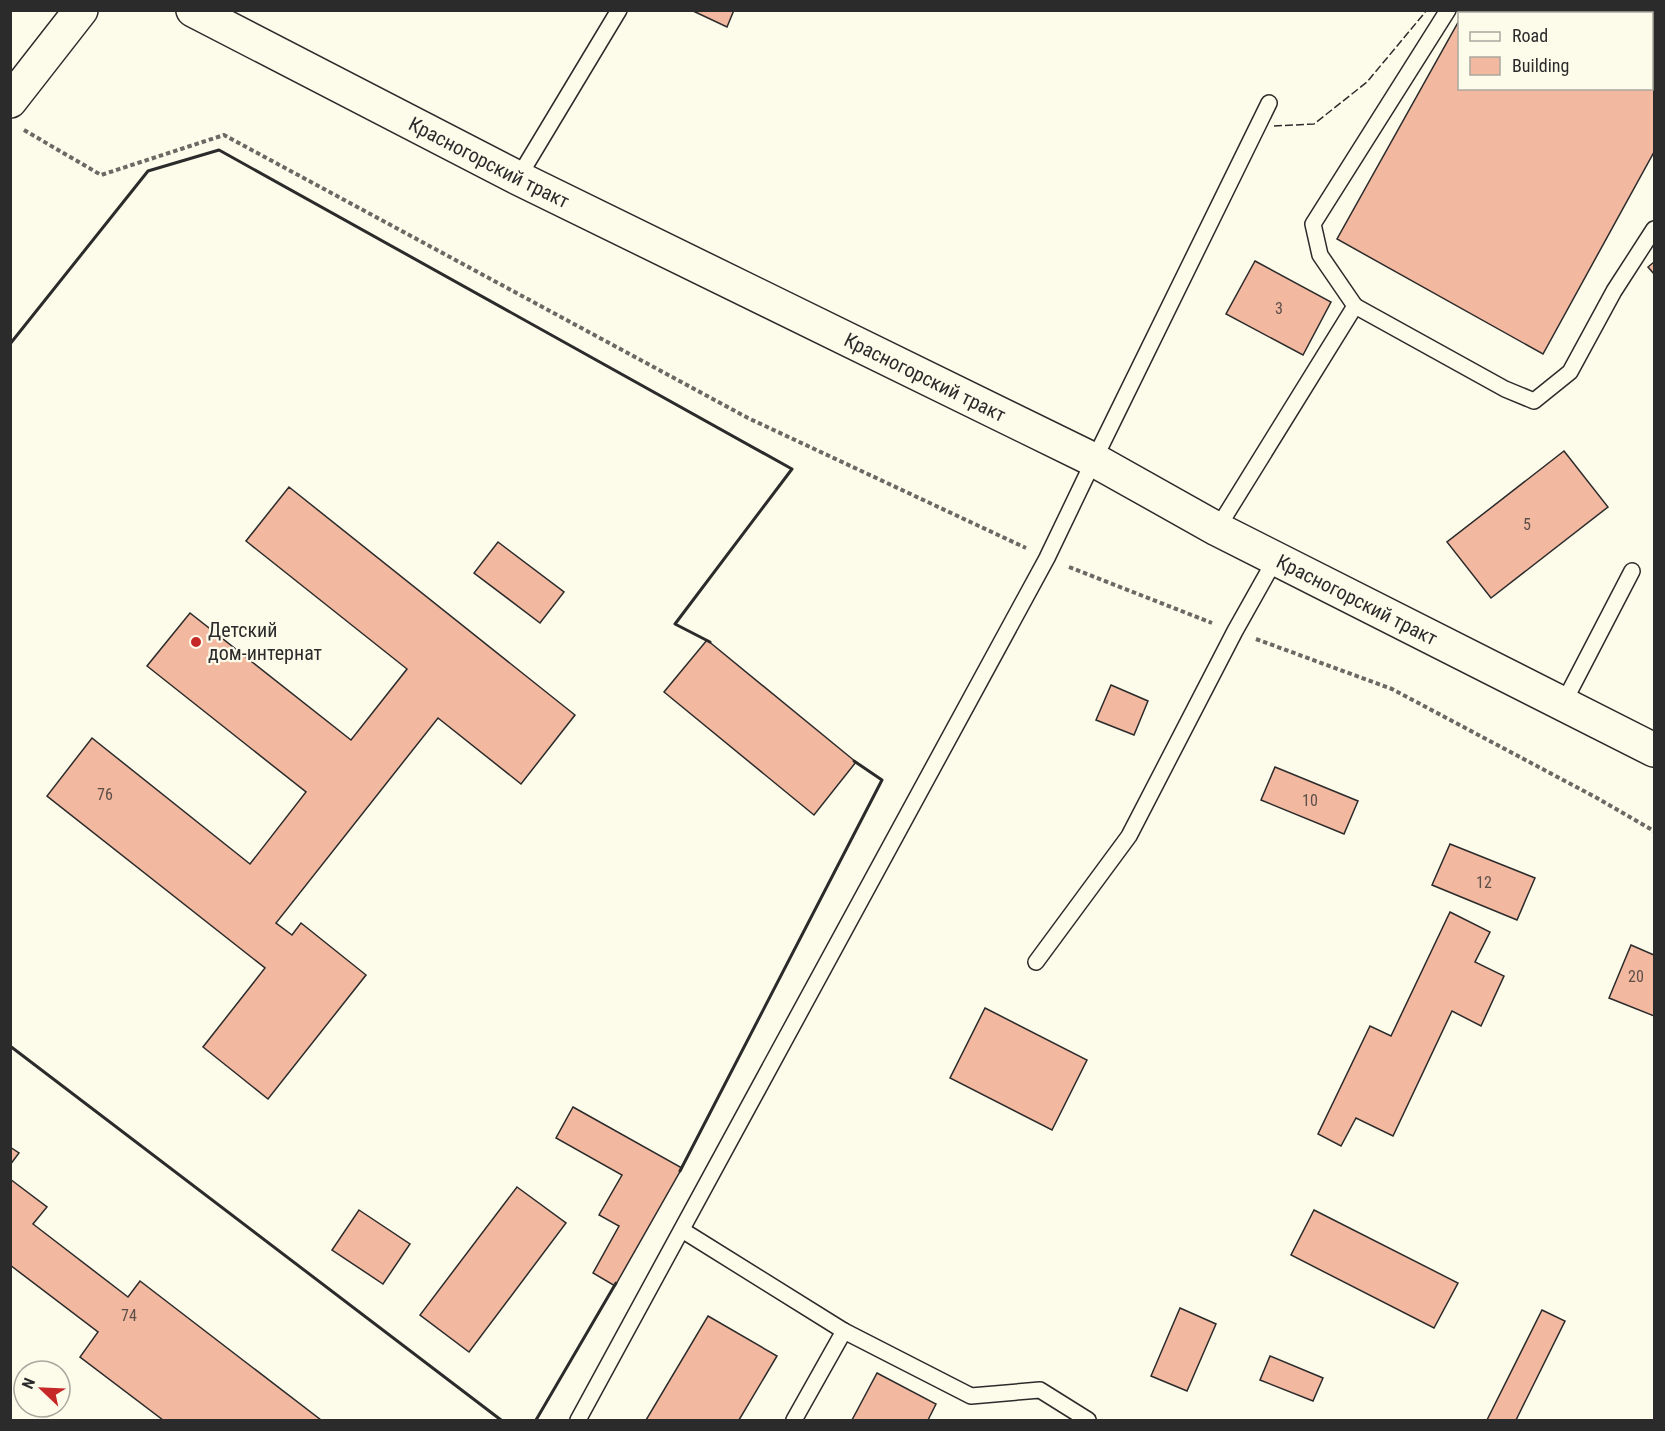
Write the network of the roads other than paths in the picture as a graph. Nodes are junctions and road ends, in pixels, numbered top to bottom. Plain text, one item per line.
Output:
1 (81, 10) edge
2 (194, 10) edge
3 (619, 10) edge
4 (1448, 10) edge
5 (1269, 103) dead end
6 (16, 115) edge
7 (518, 178) junction
8 (1654, 229) edge
9 (1355, 306) junction
10 (1094, 460) junction
11 (1216, 529) junction
12 (1276, 558) junction
13 (1632, 571) dead end
14 (1563, 704) junction
15 (1654, 750) edge
16 (1036, 962) dead end
17 (682, 1230) junction
18 (844, 1331) junction
19 (578, 1420) edge
20 (794, 1420) edge
21 (1088, 1420) edge

1 - 6 main road
2 - 7 main road, Красногорский тракт
3 - 7 lane
4 - 9 lane
5 - 10 lane
7 - 10 main road, Красногорский тракт
8 - 9 lane
9 - 11 lane
10 - 11 main road, Красногорский тракт
10 - 17 lane
11 - 12 main road, Красногорский тракт
12 - 14 main road, Красногорский тракт
12 - 16 lane
13 - 14 lane
14 - 15 main road, Красногорский тракт
17 - 18 lane
17 - 19 lane
18 - 20 lane
18 - 21 lane

